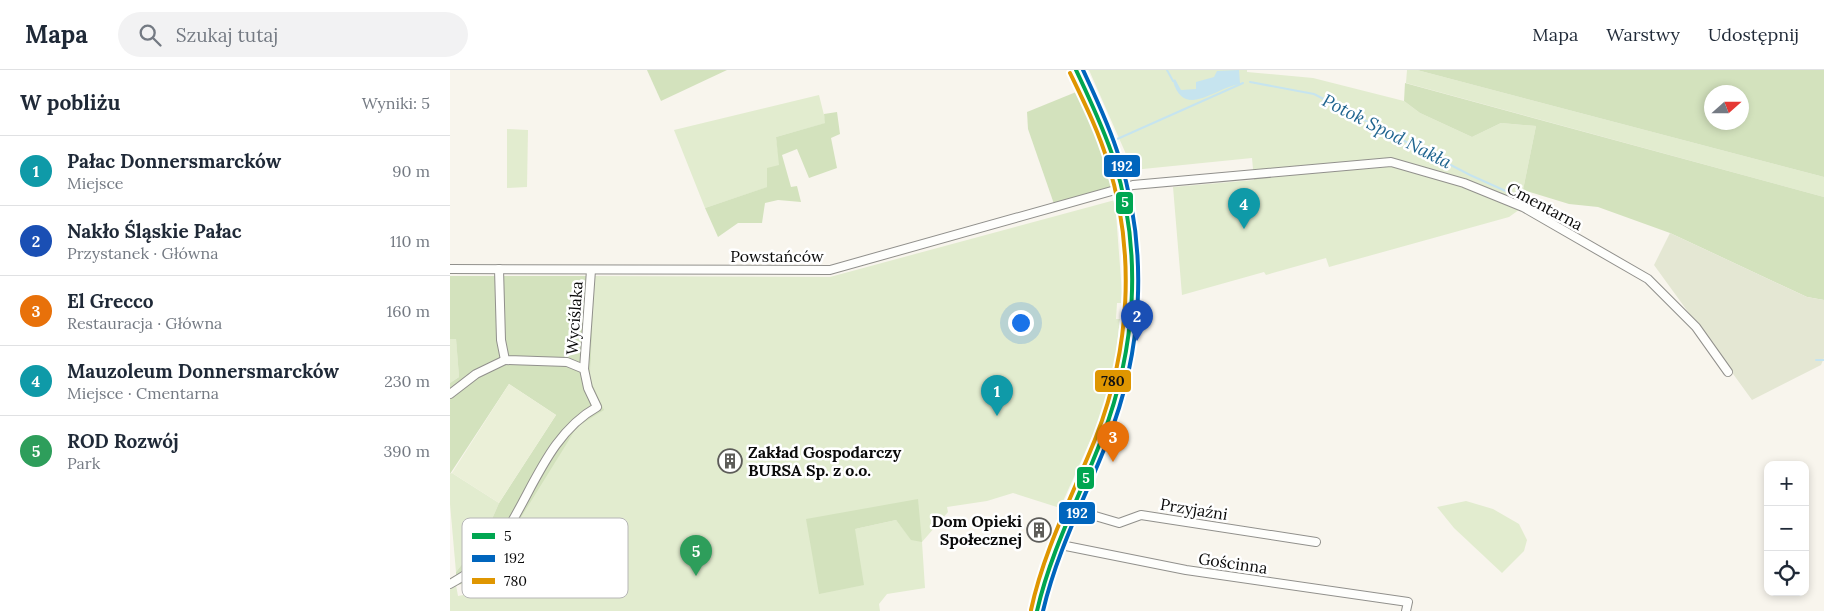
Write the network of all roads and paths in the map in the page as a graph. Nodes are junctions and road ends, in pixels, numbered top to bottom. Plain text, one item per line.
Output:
1 (1076, 70) edge
2 (1122, 188) junction
3 (450, 269) edge
4 (499, 269) junction
5 (591, 270) junction
6 (505, 360) junction
7 (584, 369) junction
8 (1728, 372) dead end
9 (450, 394) edge
10 (1071, 509) junction
11 (513, 518) edge
12 (1316, 542) dead end
13 (1056, 544) junction
14 (462, 576) edge
15 (450, 583) edge
16 (1037, 611) edge
17 (1406, 611) edge

1 - 2 main road
2 - 5 street, Powstańców
2 - 8 street, Cmentarna
2 - 10 main road
3 - 4 street, Powstańców
4 - 5 street, Powstańców
4 - 6 street
5 - 7 street, Wyciślaka
6 - 7 street
6 - 9 street
7 - 11 street, Wyciślaka
10 - 12 street, Przyjaźni
10 - 13 main road
13 - 16 main road
13 - 17 street, Gościnna
14 - 15 street, Wyciślaka

